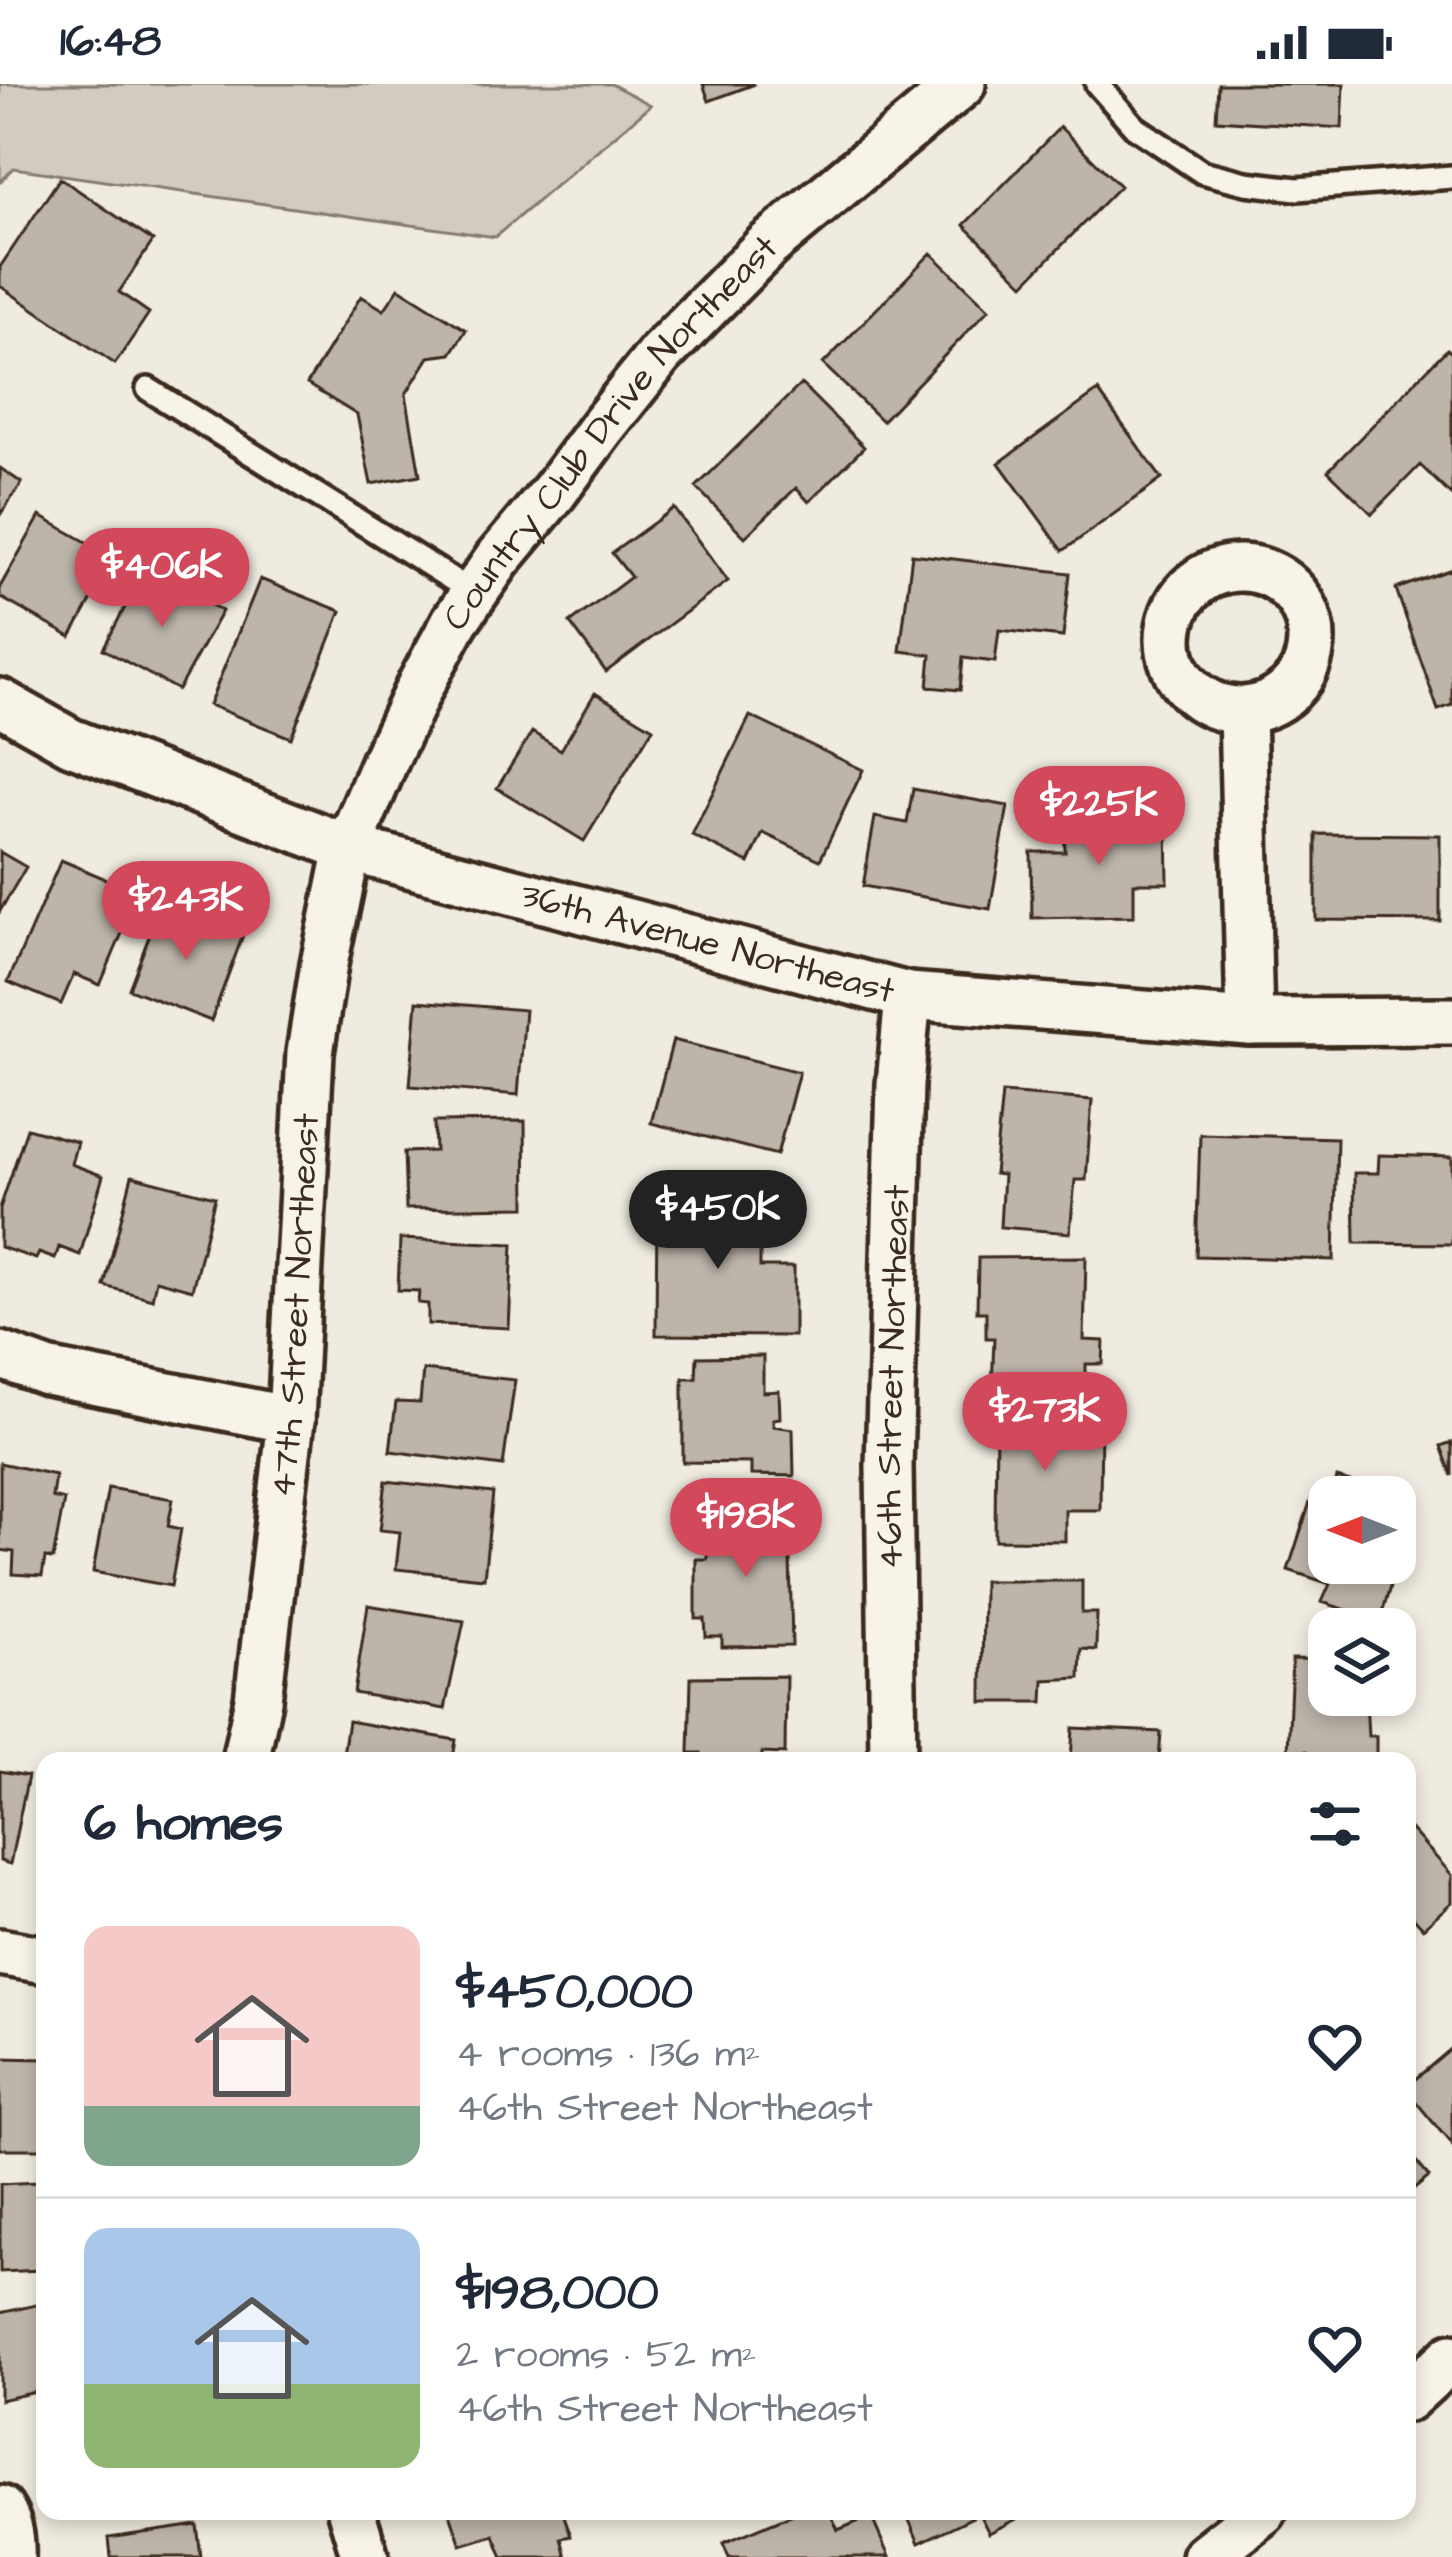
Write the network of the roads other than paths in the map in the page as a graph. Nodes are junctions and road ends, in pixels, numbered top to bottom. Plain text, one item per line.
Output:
1 (962, 84) edge
2 (1097, 84) edge
3 (1452, 177) edge
4 (148, 389) dead end
5 (474, 593) junction
6 (0, 702) edge
7 (1242, 711) dead end
8 (348, 848) junction
9 (908, 996) junction
10 (1452, 1021) edge
11 (1250, 1022) junction
12 (0, 1355) edge
13 (291, 1420) junction
14 (247, 1752) edge
15 (893, 1752) edge
16 (0, 1952) edge
17 (36, 1958) edge
18 (0, 2509) edge
19 (354, 2520) edge
20 (1251, 2520) edge
21 (11, 2557) edge
22 (365, 2557) edge
23 (1204, 2557) edge

1 - 5 street, Country Club Drive Northeast
2 - 3 lane
4 - 5 lane
5 - 8 street, Country Club Drive Northeast
6 - 8 street, 36th Avenue Northeast
7 - 11 street
8 - 9 street, 36th Avenue Northeast
8 - 13 street, 47th Street Northeast
9 - 11 street, 36th Avenue Northeast
9 - 15 street, 46th Street Northeast
10 - 11 street, 36th Avenue Northeast
12 - 13 street
13 - 14 street, 47th Street Northeast
16 - 17 street
18 - 21 street
19 - 22 street
20 - 23 street

